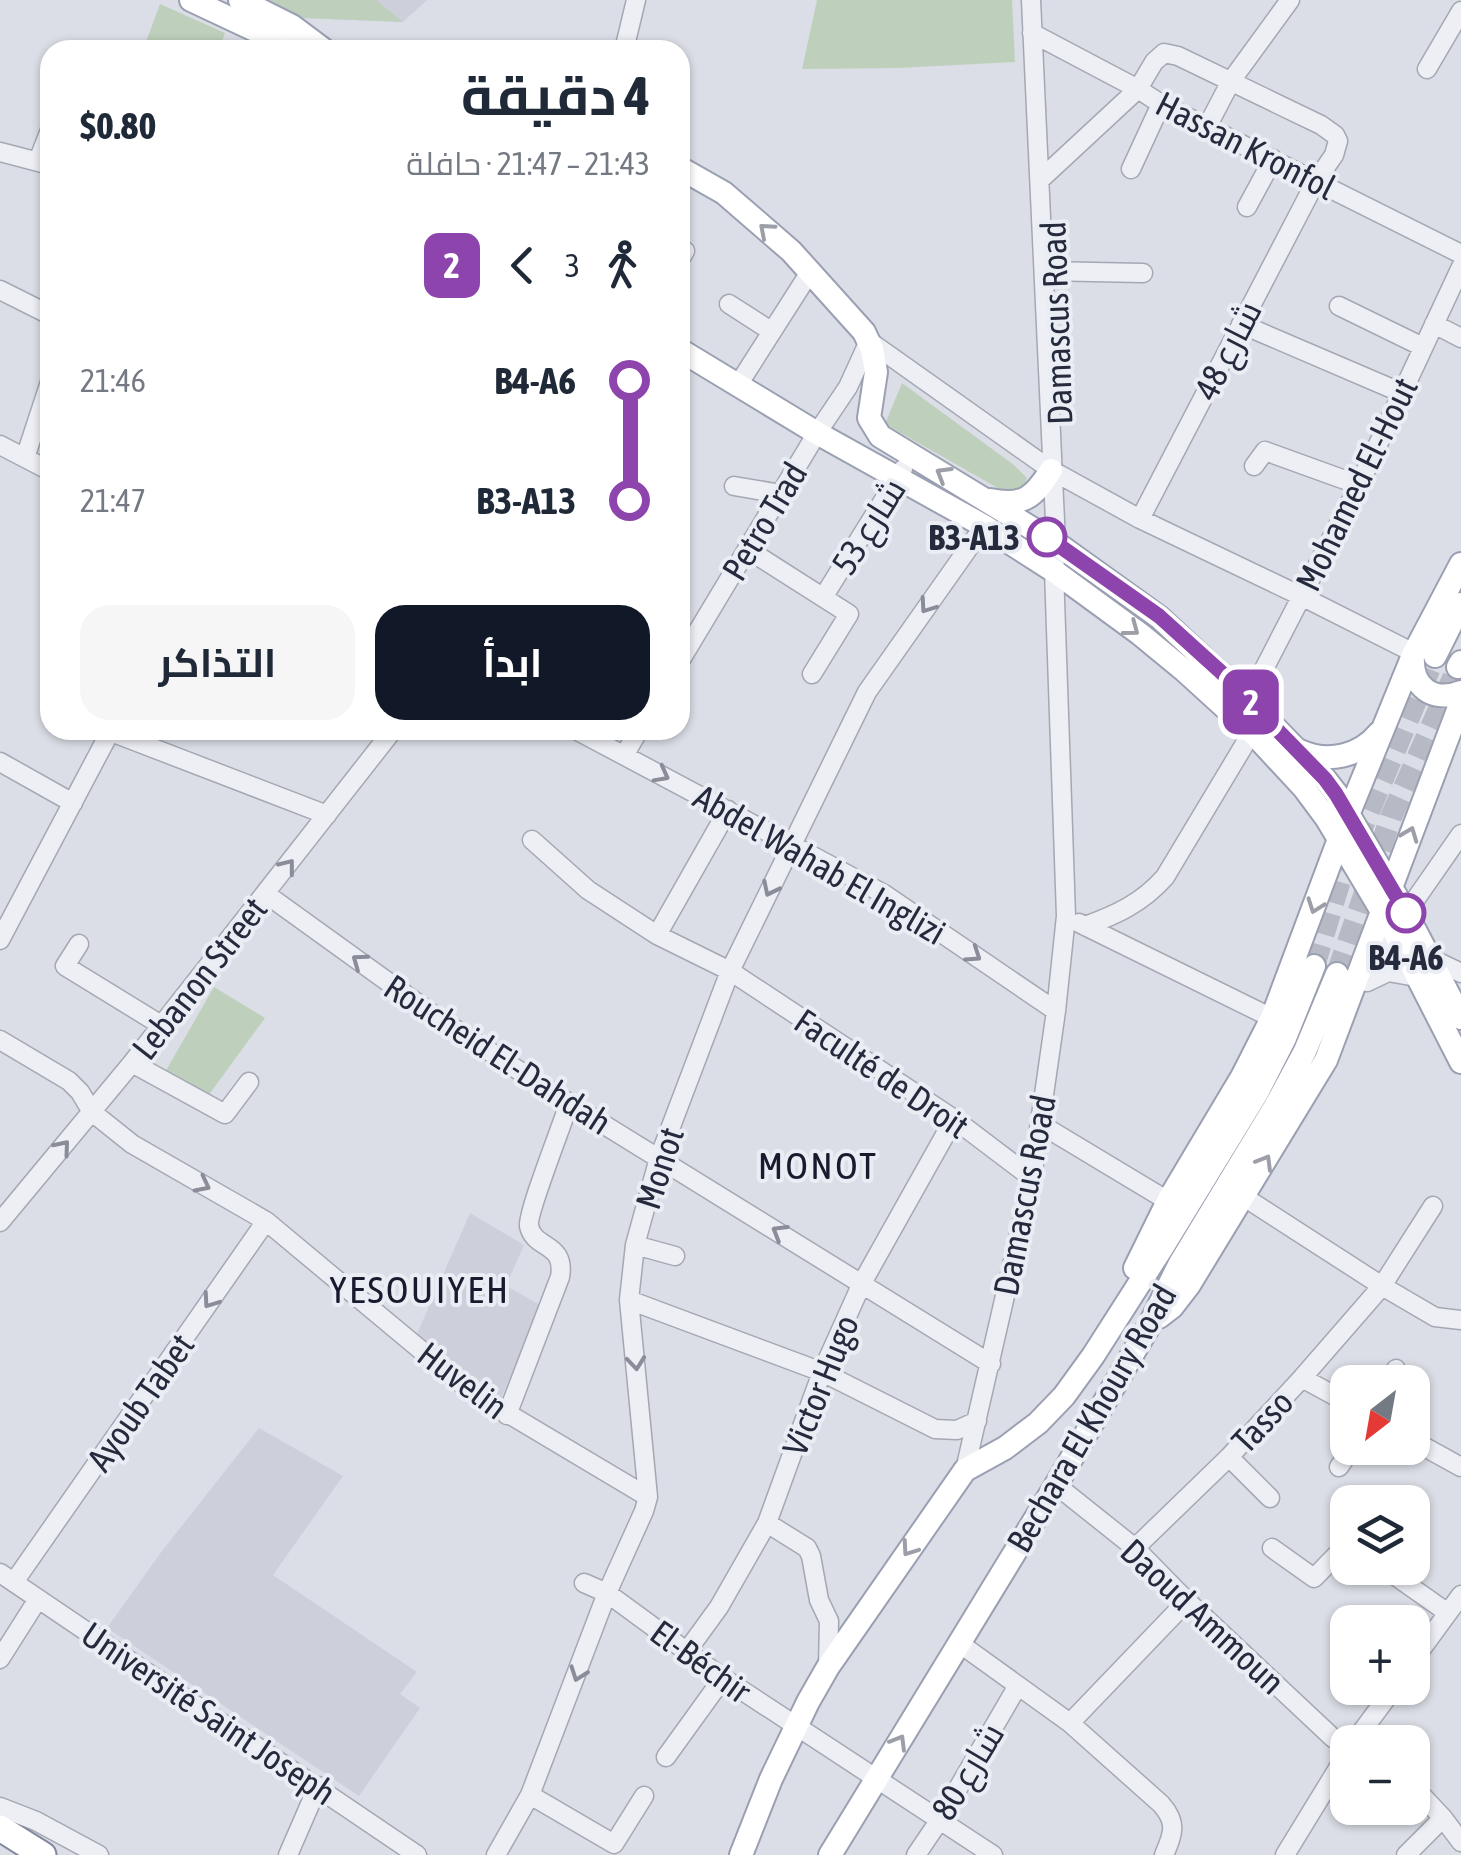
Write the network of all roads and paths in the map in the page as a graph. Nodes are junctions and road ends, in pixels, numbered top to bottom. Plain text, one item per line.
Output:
1 (192, 0) edge
2 (240, 0) edge
3 (636, 0) edge
4 (1031, 0) edge
5 (1290, 0) edge
6 (1461, 11) edge
7 (1032, 33) junction
8 (272, 40) edge
9 (311, 40) edge
10 (626, 40) edge
11 (1428, 69) dead end
12 (1231, 81) junction
13 (1138, 89) junction
14 (1161, 104) junction
15 (1208, 127) junction
16 (0, 152) edge
17 (1273, 160) junction
18 (40, 162) edge
19 (1131, 170) dead end
20 (690, 174) edge
21 (1040, 178) junction
22 (1316, 181) junction
23 (1248, 207) dead end
24 (1461, 254) edge
25 (1461, 267) edge
26 (1049, 271) junction
27 (810, 272) junction
28 (1143, 273) dead end
29 (0, 290) edge
30 (729, 304) dead end
31 (1338, 306) dead end
32 (40, 308) edge
33 (1241, 324) junction
34 (1434, 324) junction
35 (772, 331) junction
36 (1461, 338) edge
37 (869, 341) junction
38 (1423, 347) junction
39 (690, 356) edge
40 (738, 385) junction
41 (1402, 393) junction
42 (40, 412) edge
43 (817, 433) junction
44 (0, 445) edge
45 (911, 455) junction
46 (25, 458) junction
47 (40, 466) edge
48 (1254, 466) dead end
49 (1051, 470) junction
50 (898, 478) junction
51 (1359, 484) junction
52 (734, 486) dead end
53 (781, 494) junction
54 (982, 498) junction
55 (1140, 519) junction
56 (984, 526) junction
57 (1056, 542) junction
58 (747, 549) junction
59 (1461, 564) edge
60 (1054, 572) junction
61 (824, 596) junction
62 (1301, 596) junction
63 (1461, 604) edge
64 (690, 644) edge
65 (1424, 655) junction
66 (812, 674) dead end
67 (1461, 692) edge
68 (1248, 700) junction
69 (1461, 702) edge
70 (1385, 726) junction
71 (1252, 732) junction
72 (104, 740) edge
73 (131, 740) edge
74 (385, 740) edge
75 (596, 740) edge
76 (633, 740) edge
77 (1296, 749) junction
78 (624, 754) junction
79 (0, 762) edge
80 (73, 803) junction
81 (728, 810) junction
82 (1348, 814) junction
83 (328, 816) junction
84 (1461, 834) edge
85 (1339, 839) junction
86 (532, 840) dead end
87 (792, 845) junction
88 (1390, 885) junction
89 (266, 894) junction
90 (1381, 910) junction
91 (1066, 916) junction
92 (1400, 923) junction
93 (1084, 926) junction
94 (657, 935) junction
95 (0, 940) edge
96 (79, 944) dead end
97 (1422, 967) junction
98 (730, 970) junction
99 (1461, 973) edge
100 (1368, 981) junction
101 (1056, 1011) junction
102 (1346, 1011) junction
103 (1272, 1018) junction
104 (1461, 1018) edge
105 (161, 1025) junction
106 (0, 1040) edge
107 (1461, 1062) edge
108 (132, 1064) junction
109 (248, 1082) dead end
110 (569, 1103) junction
111 (92, 1112) junction
112 (954, 1119) junction
113 (1040, 1124) junction
114 (659, 1158) junction
115 (1032, 1178) junction
116 (1244, 1197) junction
117 (1168, 1201) junction
118 (1433, 1206) dead end
119 (266, 1221) junction
120 (0, 1222) edge
121 (636, 1244) junction
122 (675, 1256) dead end
123 (862, 1283) junction
124 (1382, 1286) junction
125 (629, 1300) junction
126 (1124, 1305) junction
127 (1461, 1320) edge
128 (1148, 1326) junction
129 (991, 1364) junction
130 (822, 1372) junction
131 (1302, 1378) junction
132 (1330, 1394) edge
133 (507, 1415) junction
134 (977, 1420) junction
135 (1430, 1450) edge
136 (1229, 1457) junction
137 (1461, 1467) edge
138 (965, 1470) junction
139 (1056, 1485) junction
140 (648, 1497) junction
141 (1270, 1498) dead end
142 (767, 1523) junction
143 (1135, 1548) junction
144 (1272, 1548) dead end
145 (1330, 1562) edge
146 (7, 1578) edge
147 (584, 1583) dead end
148 (1408, 1585) edge
149 (607, 1593) junction
150 (1461, 1595) edge
151 (38, 1598) junction
152 (1187, 1601) junction
153 (1448, 1613) junction
154 (1430, 1638) edge
155 (959, 1643) junction
156 (687, 1651) junction
157 (0, 1659) edge
158 (828, 1667) junction
159 (722, 1678) junction
160 (1017, 1687) junction
161 (1381, 1705) edge
162 (1070, 1723) junction
163 (1365, 1725) edge
164 (796, 1727) junction
165 (1330, 1735) edge
166 (666, 1757) dead end
167 (876, 1778) junction
168 (1330, 1781) edge
169 (318, 1786) junction
170 (530, 1795) junction
171 (644, 1796) dead end
172 (1430, 1804) edge
173 (0, 1807) edge
174 (1444, 1818) junction
175 (939, 1820) junction
176 (0, 1828) edge
177 (1461, 1842) edge
178 (293, 1853) edge
179 (43, 1855) edge
180 (99, 1855) edge
181 (417, 1855) edge
182 (496, 1855) edge
183 (741, 1855) edge
184 (830, 1855) edge
185 (916, 1855) edge
186 (993, 1855) edge
187 (1164, 1855) edge
188 (1284, 1855) edge
189 (1406, 1855) edge

1 - 8 main road
2 - 9 main road
3 - 10 street
4 - 7 street, Damascus Road
5 - 12 street
6 - 11 street
7 - 13 street, Hassan Kronfol
7 - 21 street, Damascus Road
12 - 13 street
12 - 15 street
12 - 22 street, شارع 48
13 - 14 street, Hassan Kronfol
13 - 21 street
14 - 15 street, Hassan Kronfol
14 - 19 street
15 - 17 street, Hassan Kronfol
16 - 18 street
17 - 22 street, Hassan Kronfol
17 - 23 street
27 -> 20 main road
21 - 26 street, Damascus Road
22 - 24 street, Hassan Kronfol
22 - 33 street, شارع 48
25 - 34 street, Mohamed El-Hout
26 - 28 street
26 - 49 street, Damascus Road
27 - 35 street
27 - 37 main road
29 - 32 street
30 - 35 street
31 - 38 street
33 - 41 street
33 - 55 street, شارع 48
34 - 36 street
34 - 38 street, Mohamed El-Hout
35 - 40 street
37 - 43 street, Petro Trad
37 - 45 main road
37 - 49 street
38 - 41 street, Mohamed El-Hout
39 - 40 main road
40 - 43 main road
41 - 51 street, Mohamed El-Hout
42 - 46 street
43 - 50 main road
43 - 53 street, Petro Trad
44 - 46 street
45 - 50 street, شارع 53
54 -> 45 main road
46 - 47 street
48 - 51 street
49 - 54 main road
49 - 55 street
49 - 57 street, Damascus Road
50 - 56 main road
50 - 61 street, شارع 53
51 - 62 street, Mohamed El-Hout
52 - 53 street
53 - 58 street, Petro Trad
54 - 57 main road
55 - 62 street
56 - 60 main road
56 -> 87 street, Monot
57 - 60 street, Damascus Road
57 - 68 main road
58 - 61 street, شارع 53
58 - 64 street, Petro Trad
59 - 65 main road
60 -> 71 main road
60 - 91 street, Damascus Road
61 - 66 street, شارع 53
62 - 65 street
62 - 68 street, Mohamed El-Hout
63 - 65 main road
65 - 67 main road
65 - 70 main road
68 - 77 main road
88 -> 69 main road
70 - 77 main road
70 - 82 main road
71 - 85 main road
71 - 93 street
72 - 80 street
73 - 83 street
74 - 83 street, Lebanon Street
75 - 78 street, Abdel Wahab El Inglizi
76 - 78 street
77 - 82 main road
78 -> 81 street, Abdel Wahab El Inglizi
79 - 80 street
80 - 95 street
81 - 87 street, Abdel Wahab El Inglizi
81 - 94 street
82 - 85 main road
82 - 88 main road
89 -> 83 street, Lebanon Street
84 - 92 street
85 - 90 main road
85 -> 103 main road
86 - 94 street, Faculté de Droit
87 -> 98 street, Monot
87 -> 101 street, Abdel Wahab El Inglizi
88 - 90 main road
88 - 92 main road
89 - 105 street, Lebanon Street
110 -> 89 street, Roucheid El-Dahdah
90 - 92 main road
90 - 102 main road
91 - 93 street
91 - 101 street, Damascus Road
92 - 97 main road
92 - 100 street
93 - 103 street
94 - 98 street, Faculté de Droit
96 - 105 street
97 - 99 street
97 - 100 street
97 - 104 main road
97 - 107 main road
98 - 112 street, Faculté de Droit
98 - 114 street, Monot
100 - 102 street
101 - 113 street, Damascus Road
116 -> 102 main road
103 - 117 main road
105 - 108 street, Lebanon Street
106 - 111 street, Huvelin
108 - 109 street
108 - 111 street, Lebanon Street
110 - 114 street, Roucheid El-Dahdah
110 - 133 street
111 -> 119 street, Huvelin
120 -> 111 street, Lebanon Street
112 - 115 street, Faculté de Droit
112 - 123 street, Victor Hugo
113 - 115 street, Damascus Road
113 - 117 street
114 - 121 street, Monot
123 -> 114 street, Roucheid El-Dahdah
115 - 129 street, Damascus Road
116 - 124 street
116 - 128 main road
117 - 126 main road
118 - 124 street, Tasso
119 - 133 street, Huvelin
119 -> 146 street, Ayoub Tabet
121 - 122 street
121 - 125 street, Monot
123 - 129 street, Roucheid El-Dahdah
123 - 130 street, Victor Hugo
124 - 127 street
124 - 131 street, Tasso
125 - 130 street
125 -> 140 street, Monot
126 - 128 main road, Bechara El Khoury Road
126 - 138 main road, Bechara El Khoury Road
128 - 139 main road, Bechara El Khoury Road
129 - 134 street, Damascus Road
130 - 134 street
130 - 142 street, Victor Hugo
131 - 132 street
131 - 136 street, Tasso
133 - 140 street, Huvelin
134 - 138 street, Damascus Road
135 - 137 street
136 - 141 street
136 - 143 street, Tasso
138 -> 158 main road, Damascus Road
139 - 143 street, Daoud Ammoun
139 - 155 main road, Bechara El Khoury Road
140 - 149 street, Monot
142 - 156 street, Victor Hugo
142 - 158 street
143 - 152 street, Daoud Ammoun
144 - 145 street
146 - 151 street, Université Saint Joseph
147 - 149 street, El-Béchir
148 - 153 street
149 - 156 street, El-Béchir
149 -> 170 street, Monot
150 - 153 street
151 - 157 street
151 - 169 street, Université Saint Joseph
152 - 162 street
152 - 165 street, Daoud Ammoun
153 - 154 street
155 - 160 street
167 -> 155 main road, Bechara El Khoury Road
156 - 159 street, El-Béchir
158 - 164 main road, Damascus Road
159 - 164 street, El-Béchir
159 - 166 street
160 - 162 street
160 - 175 street, شارع 80
161 - 163 street
162 - 187 street
164 - 167 street, El-Béchir
164 - 183 main road, Damascus Road
167 - 175 street, El-Béchir
167 - 184 main road, Bechara El Khoury Road
168 - 188 street
169 - 178 street
169 - 181 street, Université Saint Joseph
170 - 171 street
170 - 182 street, Monot
172 - 174 street
173 - 180 street
174 - 177 street
174 - 189 street
175 - 185 street, شارع 80
175 - 186 street, El-Béchir
176 - 179 highway

